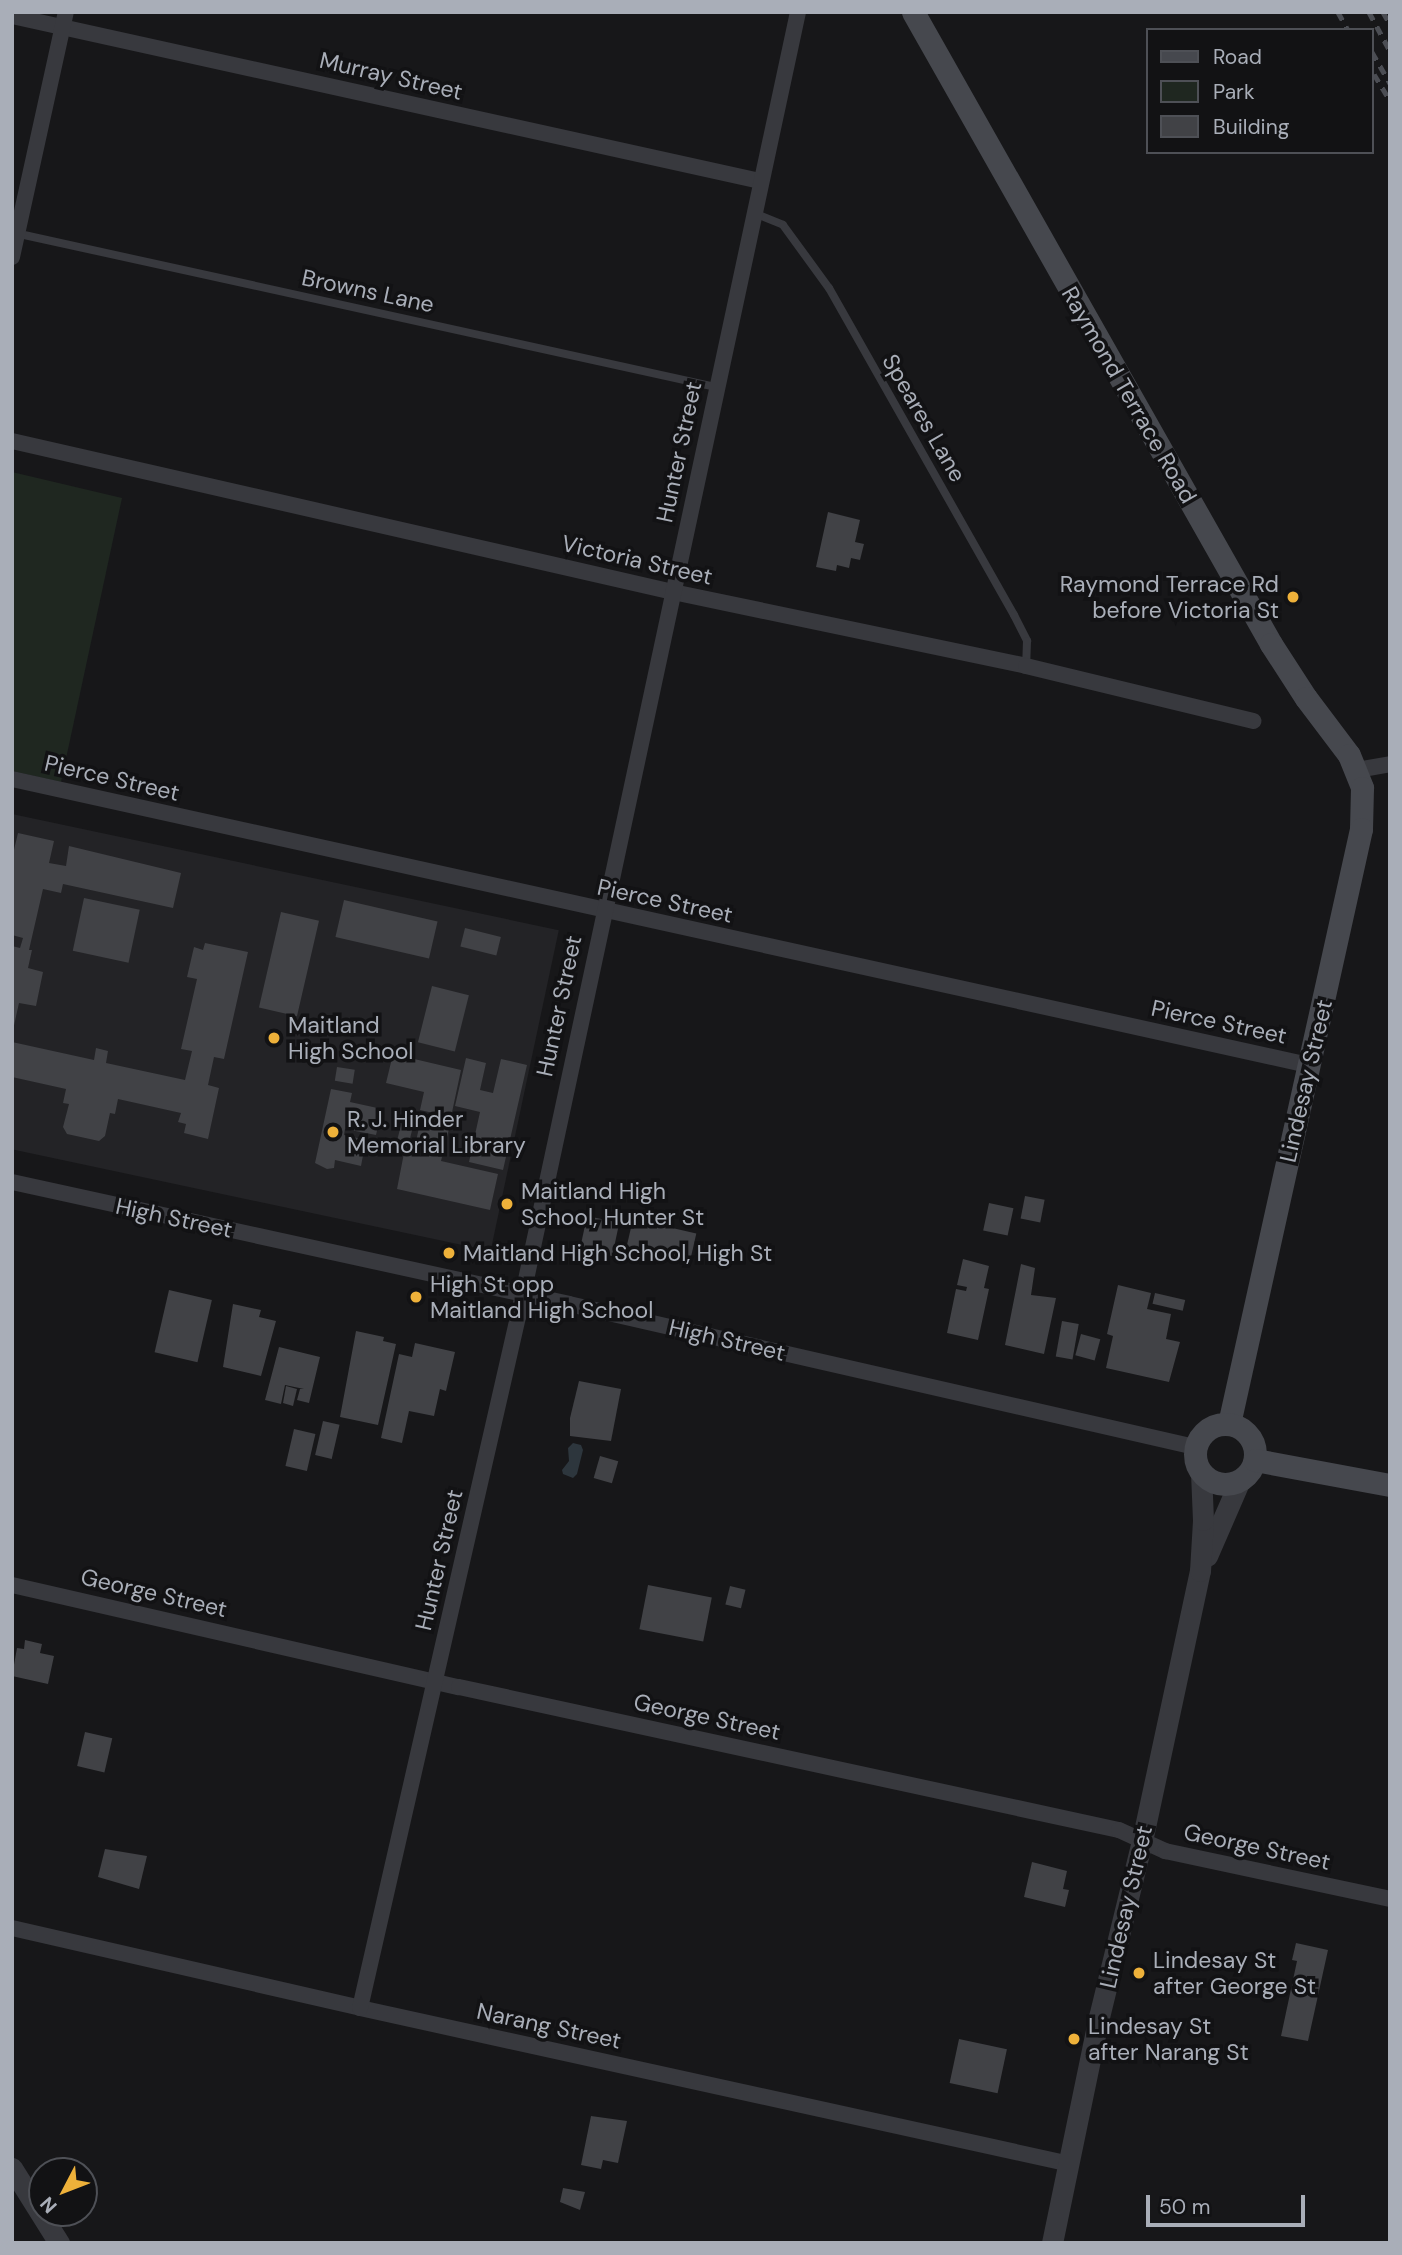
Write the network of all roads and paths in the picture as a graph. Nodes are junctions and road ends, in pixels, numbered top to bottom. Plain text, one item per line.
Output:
1 (798, 12) edge
2 (913, 12) edge
3 (12, 16) edge
4 (65, 20) edge
5 (760, 181) junction
6 (754, 213) junction
7 (15, 233) edge
8 (12, 257) edge
9 (716, 387) junction
10 (12, 441) edge
11 (673, 592) junction
12 (1026, 666) junction
13 (1253, 721) dead end
14 (1390, 764) edge
15 (1357, 770) junction
16 (12, 779) edge
17 (603, 911) junction
18 (1309, 1065) junction
19 (12, 1182) edge
20 (523, 1294) junction
21 (1229, 1424) junction
22 (1195, 1447) junction
23 (1255, 1460) junction
24 (1201, 1472) junction
25 (1240, 1480) junction
26 (1390, 1485) edge
27 (1200, 1570) junction
28 (12, 1585) edge
29 (435, 1681) junction
30 (1142, 1841) junction
31 (1390, 1899) edge
32 (14, 1929) edge
33 (360, 2008) junction
34 (1070, 2164) junction
35 (12, 2168) edge
36 (59, 2243) edge
37 (1052, 2243) edge

1 - 5 street, Hunter Street
2 - 15 main road, Raymond Terrace Road
3 - 4 street, Murray Street
4 - 5 street, Murray Street
4 - 7 street
5 - 6 street, Hunter Street
6 - 9 street, Hunter Street
6 - 12 lane, Speares Lane
7 - 8 street
7 - 9 lane, Browns Lane
9 - 11 street, Hunter Street
10 - 11 street, Victoria Street
11 - 12 street, Victoria Street
11 - 17 street, Hunter Street
12 - 13 street, Victoria Street
14 - 15 street
15 - 18 main road, Lindesay Street
16 - 17 street, Pierce Street
17 - 18 street, Pierce Street
17 - 20 street, Hunter Street
18 - 21 main road, Lindesay Street
19 - 20 street, High Street
20 - 22 street, High Street
20 - 29 street, Hunter Street
21 - 22 main road
21 - 23 main road
22 - 24 main road
23 - 25 main road
23 - 26 main road
24 - 25 main road
24 - 27 street, Lindesay Street
25 - 27 street, Lindesay Street
27 - 30 street, Lindesay Street
28 - 29 street, George Street
29 - 30 street, George Street
29 - 33 street, Hunter Street
30 - 31 street, George Street
30 - 34 street, Lindesay Street
32 - 33 street, Narang Street
33 - 34 street, Narang Street
34 - 37 street, Lindesay Street
35 - 36 street

